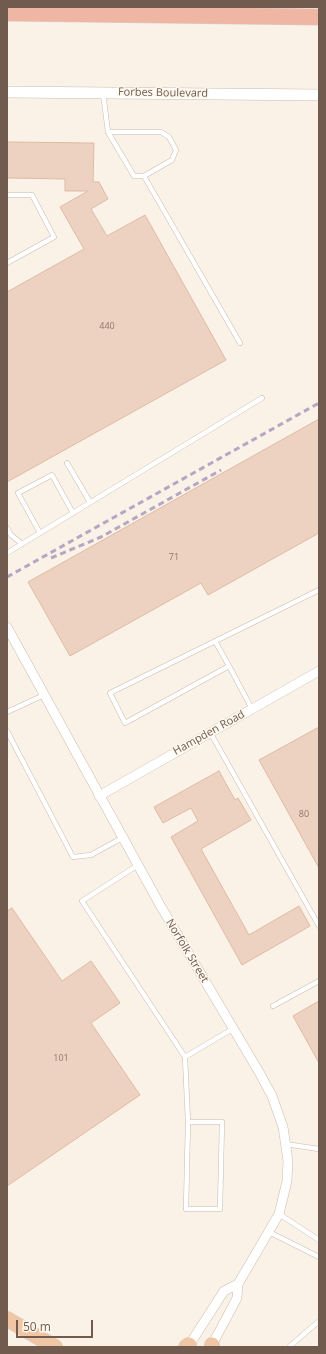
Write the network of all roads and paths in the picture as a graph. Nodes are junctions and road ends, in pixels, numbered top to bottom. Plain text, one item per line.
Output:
1 (7, 13) edge
2 (319, 17) edge
3 (7, 92) edge
4 (103, 93) junction
5 (319, 95) edge
6 (108, 132) junction
7 (144, 176) junction
8 (7, 195) edge
9 (7, 263) edge
10 (240, 343) dead end
11 (262, 398) dead end
12 (67, 464) dead end
13 (90, 502) junction
14 (73, 513) junction
15 (7, 528) edge
16 (40, 533) junction
17 (22, 544) junction
18 (7, 553) edge
19 (319, 590) edge
20 (7, 627) edge
21 (215, 641) junction
22 (229, 666) junction
23 (319, 672) edge
24 (44, 695) junction
25 (252, 709) junction
26 (7, 712) edge
27 (7, 731) edge
28 (210, 732) junction
29 (99, 796) junction
30 (122, 838) junction
31 (138, 865) junction
32 (319, 926) edge
33 (319, 981) edge
34 (273, 1006) dead end
35 (234, 1028) junction
36 (185, 1057) junction
37 (188, 1122) junction
38 (285, 1144) junction
39 (319, 1149) edge
40 (279, 1214) junction
41 (269, 1232) junction
42 (319, 1240) edge
43 (319, 1257) edge
44 (238, 1284) junction
45 (7, 1319) edge
46 (319, 1321) edge
47 (188, 1346) edge
48 (212, 1346) edge
49 (55, 1347) edge
50 (289, 1347) edge

1 - 2 highway
3 - 4 street, Forbes Boulevard
4 - 5 street, Forbes Boulevard
4 - 6 lane
6 - 7 lane
6 - 7 lane
7 - 10 lane
8 - 9 lane
11 - 13 lane
12 - 13 lane
13 - 14 lane
14 - 16 lane
14 - 16 lane
15 - 17 lane
16 - 17 lane
17 - 18 lane
19 - 21 lane
20 - 24 street, Norfolk Street
21 - 22 lane
21 - 22 lane
22 - 25 lane
23 - 25 street, Hampden Road
24 - 26 lane
24 - 29 street, Norfolk Street
25 - 28 street, Hampden Road
27 - 30 lane
28 - 29 street, Hampden Road
28 - 32 lane
29 - 30 street, Norfolk Street
30 - 31 street, Norfolk Street
31 - 35 street, Norfolk Street
31 - 36 lane
33 - 34 lane
35 - 36 lane
35 - 38 street, Norfolk Street
36 - 37 lane
37 - 37 lane
38 - 39 lane
38 - 40 street, Norfolk Street
40 - 41 street, Norfolk Street
40 - 42 lane
41 - 43 lane
41 - 44 street, Norfolk Street
44 - 47 street, Norfolk Street
44 - 48 street, Norfolk Street
45 - 49 highway
46 - 50 lane

